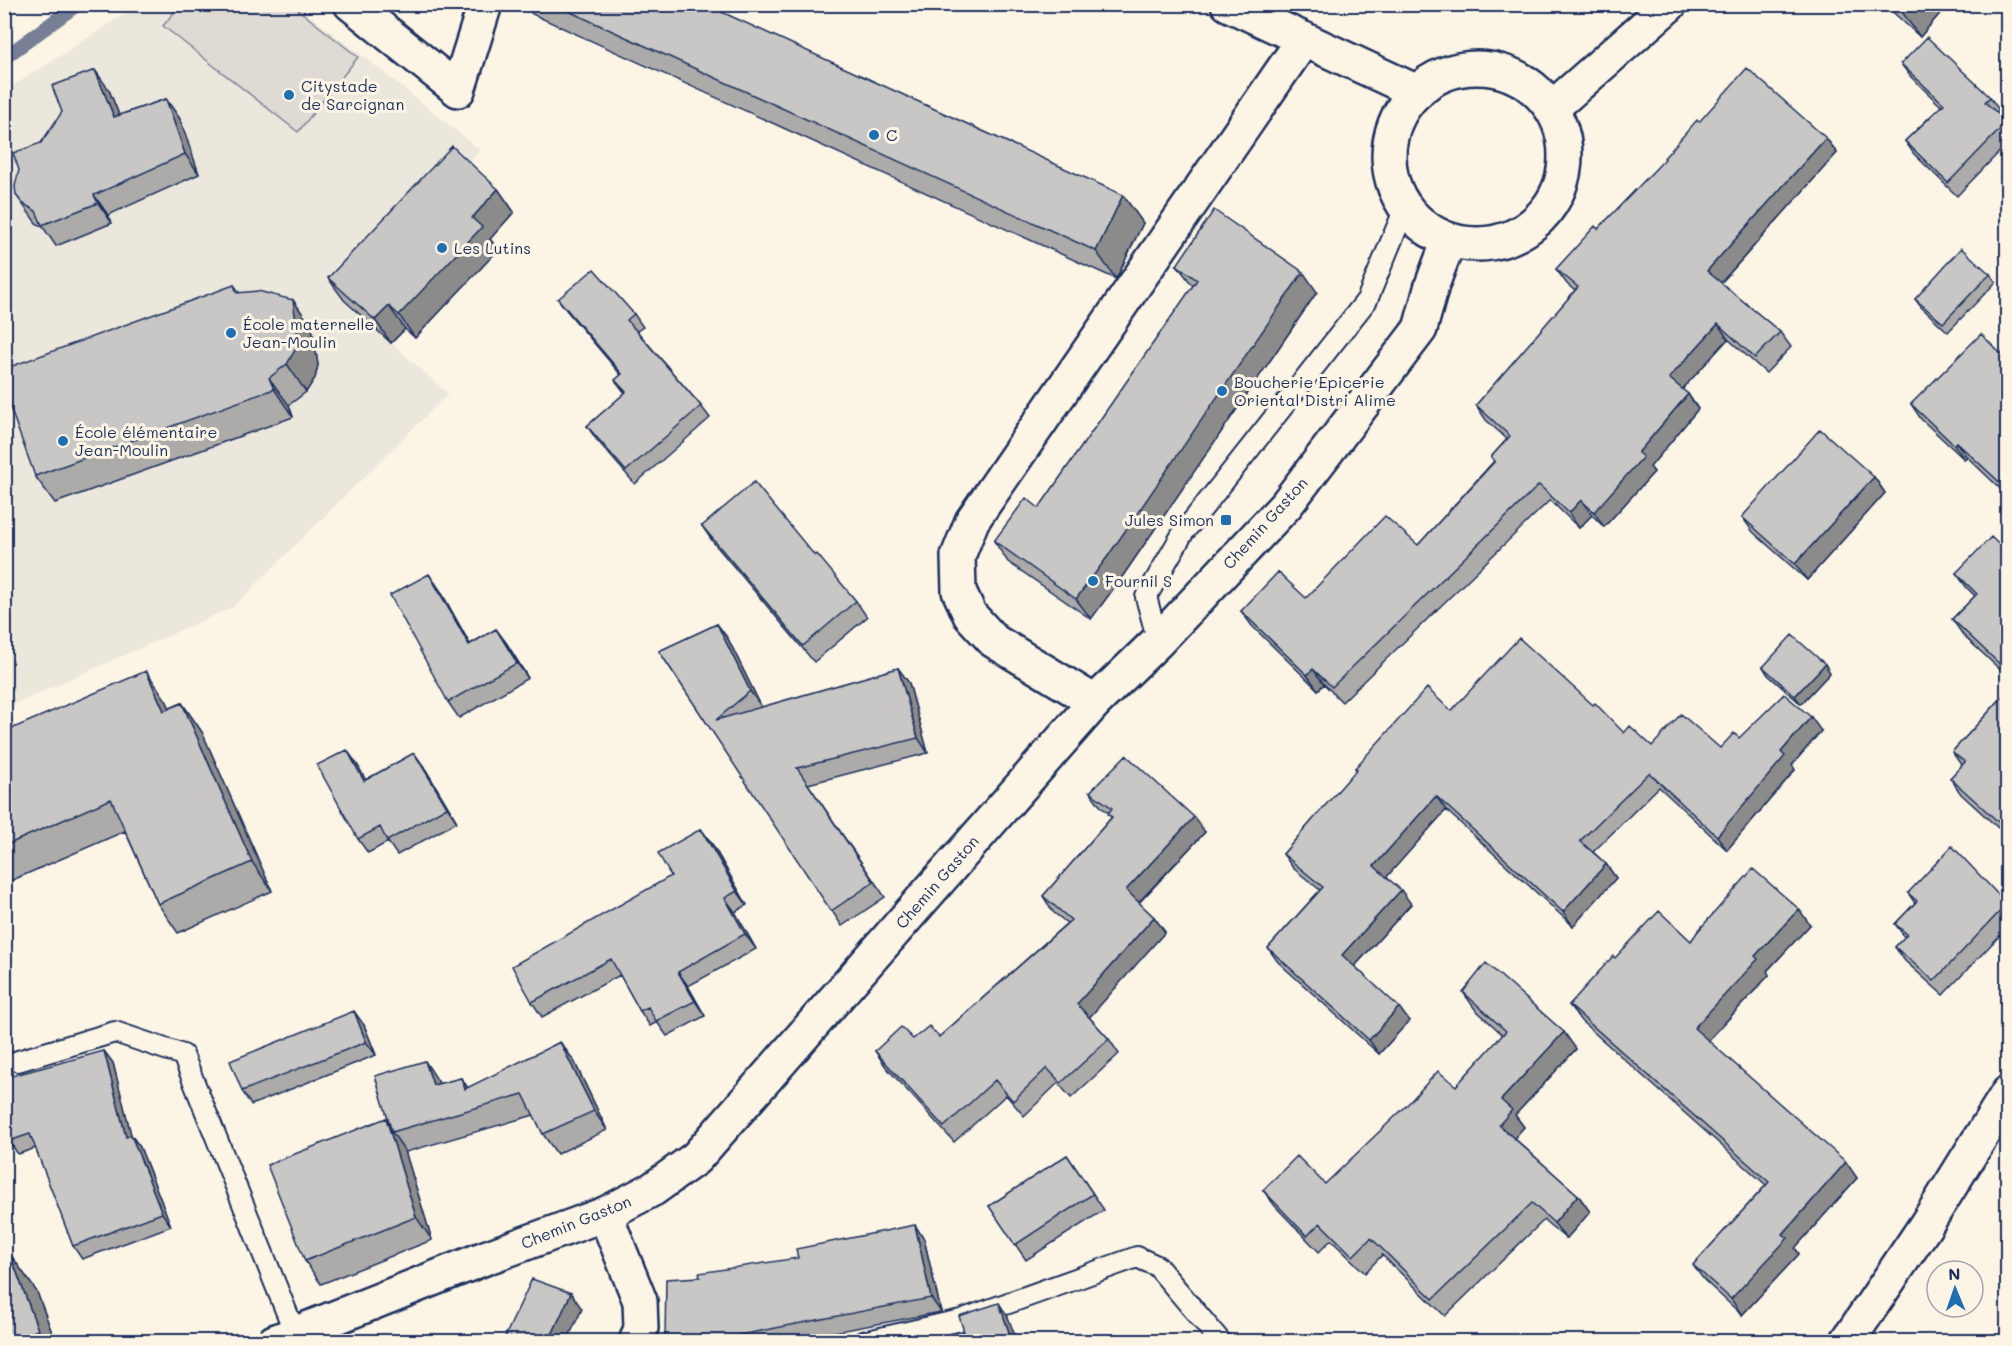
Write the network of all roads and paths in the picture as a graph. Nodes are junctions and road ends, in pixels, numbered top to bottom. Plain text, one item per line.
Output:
1 (351, 4) edge
2 (485, 4) edge
3 (1228, 4) edge
4 (1670, 4) edge
5 (1304, 39) junction
6 (1417, 92) junction
7 (1552, 108) junction
8 (1405, 208) junction
9 (1449, 240) junction
10 (1158, 641) junction
11 (1095, 702) junction
12 (18, 1061) dead end
13 (2007, 1093) edge
14 (605, 1214) junction
15 (284, 1337) edge
16 (636, 1341) edge
17 (863, 1341) edge
18 (1221, 1341) edge
19 (1846, 1341) edge

1 - 2 street
3 - 5 street
4 - 7 street
5 - 6 street
5 - 11 street
6 - 7 street
6 - 8 street
7 - 9 street
8 - 9 street
8 - 10 lane
9 - 10 street, Chemin Gaston
10 - 11 street, Chemin Gaston
11 - 14 street, Chemin Gaston
12 - 15 lane
13 - 19 street
14 - 15 street, Chemin Gaston
14 - 16 street
17 - 18 lane

